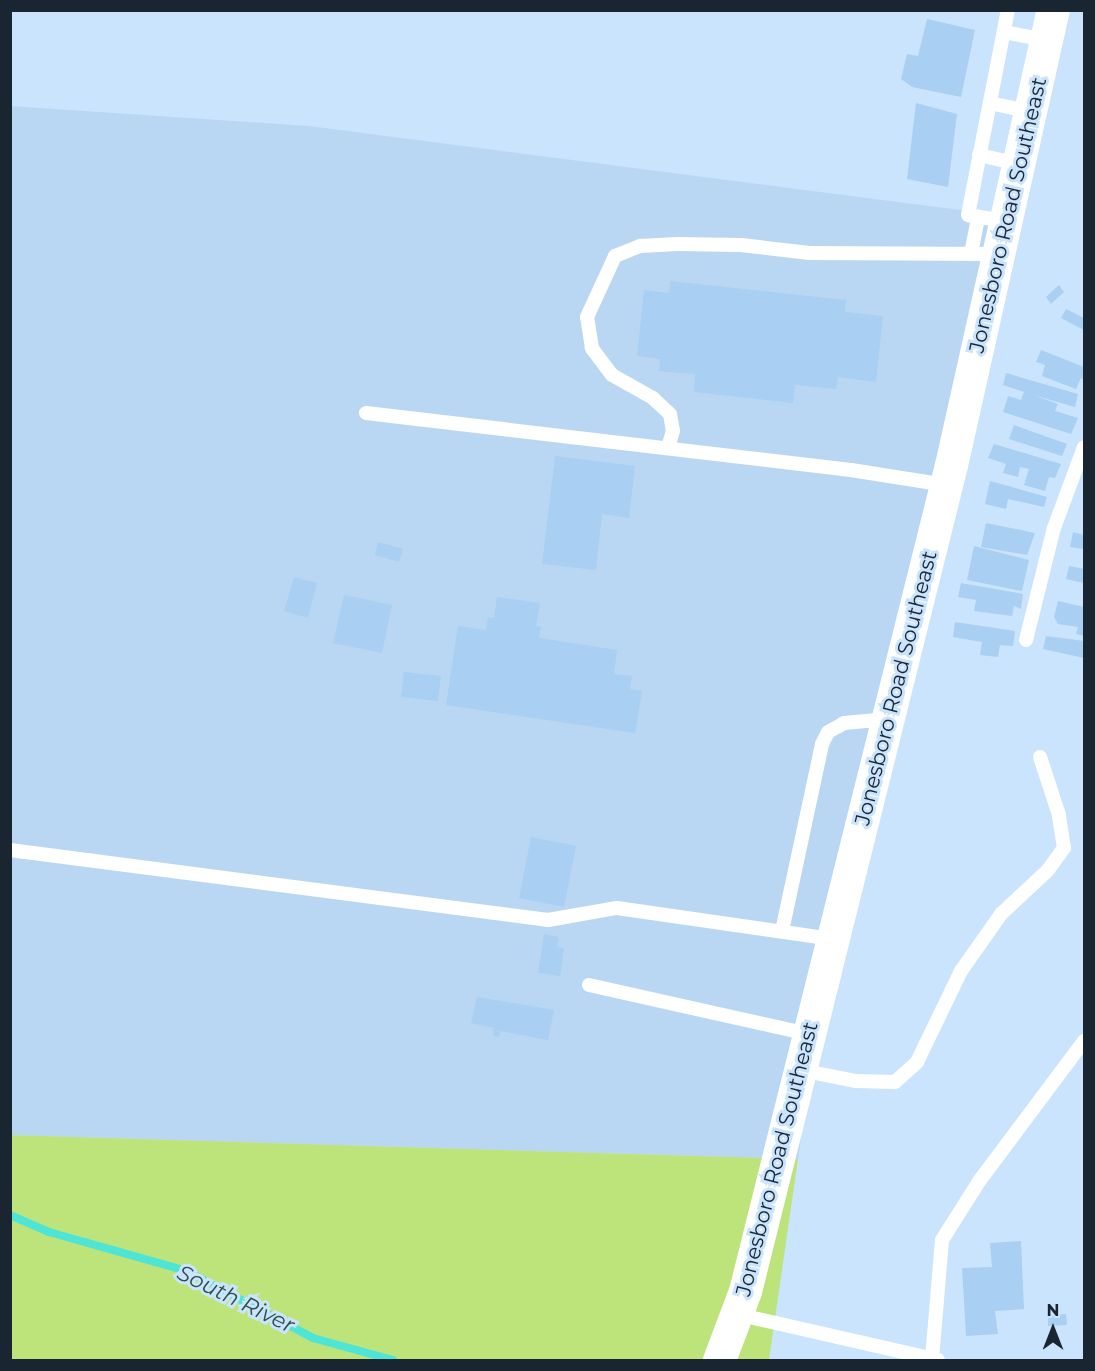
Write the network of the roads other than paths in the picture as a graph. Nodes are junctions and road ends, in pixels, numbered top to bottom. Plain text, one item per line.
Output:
1 (1008, 10) edge
2 (1050, 25) edge
3 (1004, 32) junction
4 (990, 103) junction
5 (1032, 112) junction
6 (979, 155) junction
7 (1020, 164) junction
8 (993, 219) junction
9 (985, 254) junction
10 (366, 413) dead end
11 (1084, 447) edge
12 (668, 448) junction
13 (946, 485) junction
14 (1026, 640) dead end
15 (888, 719) junction
16 (1040, 757) dead end
17 (10, 850) edge
18 (782, 931) junction
19 (833, 939) junction
20 (589, 985) dead end
21 (809, 1034) junction
22 (1084, 1041) edge
23 (800, 1070) junction
24 (736, 1314) junction
25 (719, 1360) edge
26 (935, 1360) edge

1 - 3 lane
2 - 3 lane
2 - 5 main road, Jonesboro Road Southeast
3 - 4 lane
4 - 5 lane
4 - 6 lane
5 - 7 main road, Jonesboro Road Southeast
6 - 7 lane
6 - 8 lane
7 - 8 main road, Jonesboro Road Southeast
8 - 9 main road, Jonesboro Road Southeast
9 - 12 lane
9 - 13 main road, Jonesboro Road Southeast
10 - 12 lane
11 - 14 lane
12 - 13 lane
13 - 15 main road, Jonesboro Road Southeast
15 - 18 lane
15 - 19 main road, Jonesboro Road Southeast
16 - 23 lane
17 - 18 lane
18 - 19 lane
19 - 21 main road, Jonesboro Road Southeast
20 - 21 lane
21 - 23 main road, Jonesboro Road Southeast
22 - 26 lane
23 - 24 main road, Jonesboro Road Southeast
24 - 25 main road, Jonesboro Road Southeast
24 - 26 lane

